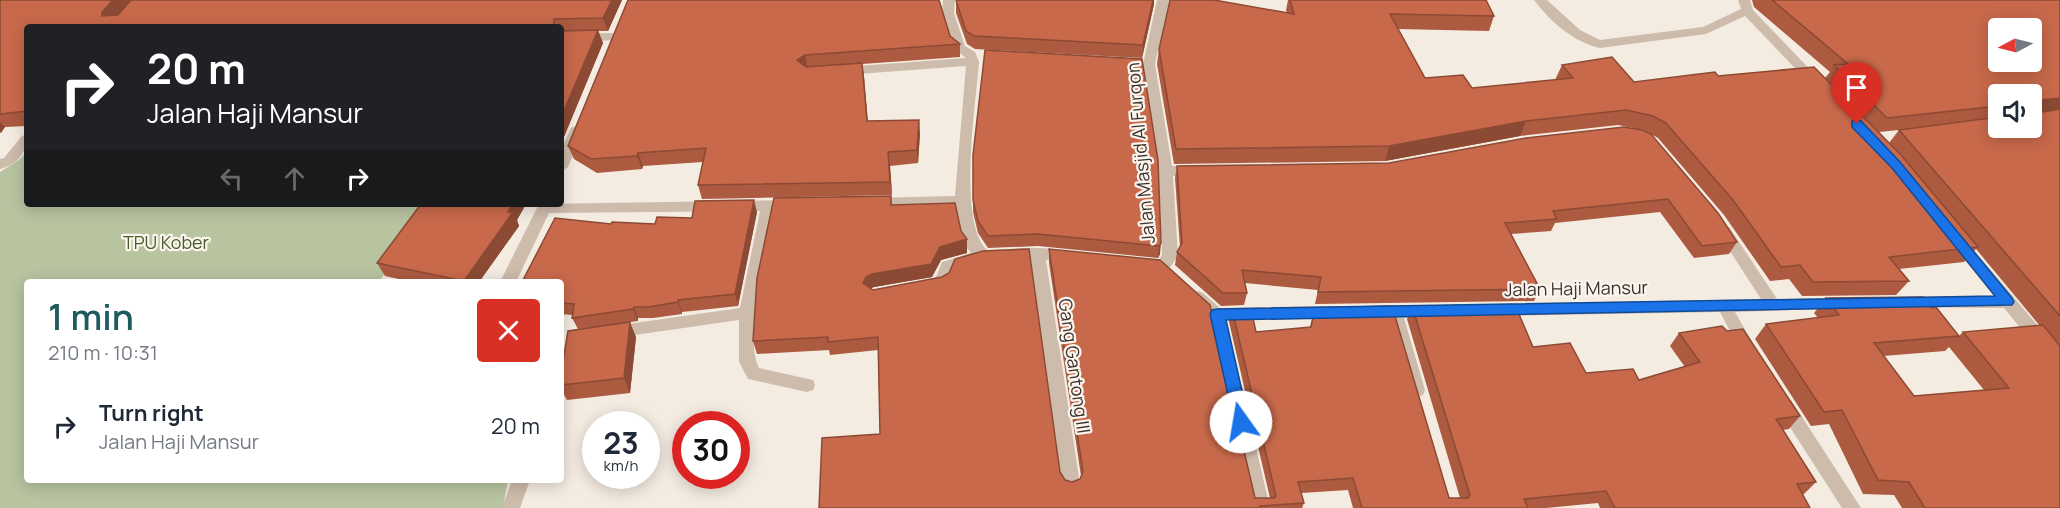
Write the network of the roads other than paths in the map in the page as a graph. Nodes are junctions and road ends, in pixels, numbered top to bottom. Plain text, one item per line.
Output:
1 (949, 0) edge
2 (1163, 0) edge
3 (1540, 0) edge
4 (1744, 3) edge
5 (564, 38) edge
6 (608, 55) edge
7 (975, 57) junction
8 (832, 72) edge
9 (1825, 92) edge
10 (583, 114) edge
11 (24, 142) edge
12 (564, 160) edge
13 (4, 163) edge
14 (1209, 170) edge
15 (1166, 171) junction
16 (0, 179) edge
17 (962, 201) junction
18 (858, 203) edge
19 (813, 204) edge
20 (564, 206) edge
21 (768, 206) junction
22 (545, 207) edge
23 (1717, 220) edge
24 (1948, 229) edge
25 (1038, 254) junction
26 (983, 256) junction
27 (1081, 258) edge
28 (1143, 264) edge
29 (509, 279) edge
30 (921, 288) edge
31 (1188, 288) edge
32 (2007, 302) junction
33 (1890, 303) edge
34 (1855, 304) edge
35 (1724, 306) junction
36 (1773, 306) junction
37 (1483, 310) edge
38 (1452, 311) edge
39 (1395, 312) junction
40 (747, 313) junction
41 (1217, 314) junction
42 (596, 335) edge
43 (1755, 358) edge
44 (2060, 364) edge
45 (807, 385) dead end
46 (1774, 388) edge
47 (1422, 410) edge
48 (520, 483) edge
49 (1071, 484) edge
50 (511, 508) edge
51 (1261, 508) edge
52 (1852, 508) edge

1 - 7 street
2 - 15 street, Jalan Masjid Al Furqon
3 - 4 street
4 - 9 street
5 - 6 street
7 - 8 street
7 - 17 street
10 - 12 street
11 - 13 street
13 - 16 street
14 - 15 street
15 - 28 street, Jalan Masjid Al Furqon
17 - 18 street
17 - 26 street
19 - 21 street
20 - 21 street
21 - 40 street
22 - 29 street
23 - 36 street
24 - 32 street
25 - 26 street
25 - 27 street
25 - 49 street, Gang Gantong III
26 - 30 street
31 - 41 street
32 - 33 street
32 - 44 street
34 - 36 street, Jalan Haji Mansur
35 - 36 street, Jalan Haji Mansur
35 - 37 street, Jalan Haji Mansur
35 - 43 street
38 - 39 street
39 - 41 street
39 - 47 street
40 - 42 street
40 - 45 street
41 - 51 street
46 - 52 street
48 - 50 street

